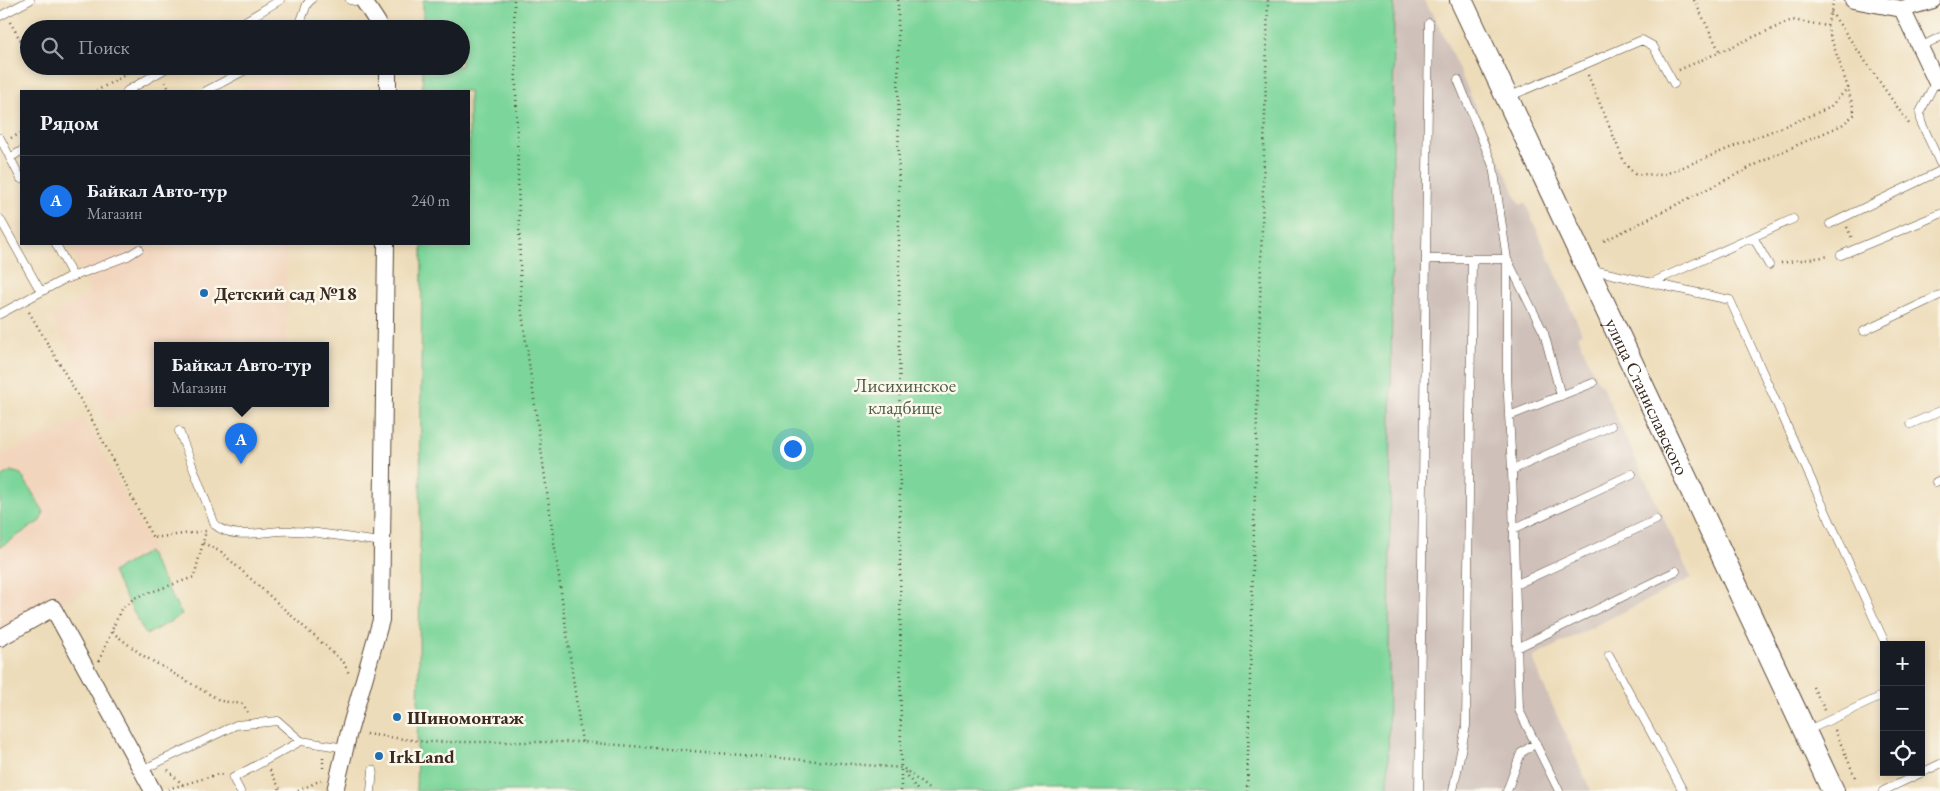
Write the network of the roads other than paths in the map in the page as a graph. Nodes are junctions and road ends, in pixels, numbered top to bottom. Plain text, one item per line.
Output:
1 (30, 0) edge
2 (280, 0) edge
3 (311, 0) edge
4 (1461, 0) edge
5 (1853, 0) edge
6 (1933, 0) edge
7 (359, 1) edge
8 (1884, 3) edge
9 (1902, 9) junction
10 (2, 15) edge
11 (247, 20) edge
12 (301, 20) edge
13 (375, 20) edge
14 (1429, 23) dead end
15 (1940, 38) edge
16 (1920, 46) junction
17 (155, 75) edge
18 (236, 75) edge
19 (388, 75) edge
20 (1458, 80) dead end
21 (1938, 80) edge
22 (1674, 84) dead end
23 (129, 90) edge
24 (208, 90) edge
25 (388, 90) edge
26 (1506, 98) junction
27 (0, 138) edge
28 (20, 152) edge
29 (10, 158) junction
30 (1940, 163) edge
31 (1940, 171) edge
32 (20, 177) edge
33 (1940, 214) edge
34 (0, 219) edge
35 (1793, 219) dead end
36 (1830, 224) dead end
37 (1753, 237) junction
38 (57, 245) edge
39 (386, 245) edge
40 (139, 249) dead end
41 (1841, 255) road end
42 (1426, 258) junction
43 (1507, 259) junction
44 (1472, 260) junction
45 (1769, 265) road end
46 (1587, 269) junction
47 (63, 280) junction
48 (1651, 283) junction
49 (41, 292) junction
50 (1940, 295) edge
51 (0, 314) edge
52 (1864, 331) dead end
53 (1594, 383) dead end
54 (1561, 396) junction
55 (1940, 411) edge
56 (1509, 416) junction
57 (1911, 424) dead end
58 (1611, 426) dead end
59 (179, 431) dead end
60 (1512, 470) junction
61 (1632, 474) dead end
62 (1656, 520) dead end
63 (1513, 529) junction
64 (382, 542) junction
65 (1676, 571) dead end
66 (1515, 585) junction
67 (0, 638) edge
68 (1884, 641) edge
69 (1516, 648) junction
70 (1609, 655) dead end
71 (1880, 697) edge
72 (1805, 732) junction
73 (347, 740) junction
74 (301, 741) junction
75 (1536, 743) junction
76 (1940, 764) edge
77 (142, 770) junction
78 (373, 770) dead end
79 (153, 791) edge
80 (240, 791) edge
81 (335, 791) edge
82 (371, 791) edge
83 (1419, 791) edge
84 (1453, 791) edge
85 (1507, 791) edge
86 (1559, 791) edge
87 (1683, 791) edge
88 (1833, 791) edge
89 (1883, 791) edge

1 - 10 lane
2 - 11 lane
3 - 12 lane
4 - 26 main road, улица Станиславского
5 - 8 street
6 - 9 street
7 - 13 street
8 - 9 street
9 - 16 street
14 - 42 lane
15 - 16 lane
16 - 21 street
17 - 23 lane
18 - 24 lane
19 - 25 street
20 - 43 lane
21 - 30 lane
22 - 26 lane
26 - 46 main road, улица Станиславского
27 - 29 lane
28 - 29 lane
29 - 32 lane
31 - 36 lane
33 - 41 lane
34 - 49 lane
35 - 37 lane
37 - 45 lane
37 - 48 lane
38 - 47 lane
39 - 64 street
40 - 47 lane
42 - 44 lane
42 - 83 lane
43 - 44 lane
43 - 54 lane
43 - 56 lane
44 - 84 lane
46 - 48 lane
46 - 72 main road, улица Станиславского
47 - 49 lane
48 - 68 lane
49 - 51 lane
50 - 52 lane
53 - 54 lane
54 - 56 lane
55 - 57 lane
56 - 60 lane
58 - 60 lane
59 - 64 lane
60 - 63 lane
61 - 63 lane
62 - 66 lane
63 - 66 lane
64 - 73 street
65 - 69 lane
66 - 69 lane
67 - 77 street
69 - 75 lane
70 - 87 lane
71 - 72 lane
72 - 88 main road, улица Станиславского
73 - 74 lane
73 - 81 street
74 - 77 lane
74 - 80 lane
75 - 85 lane
75 - 86 lane
76 - 89 lane
77 - 79 street
78 - 82 lane

